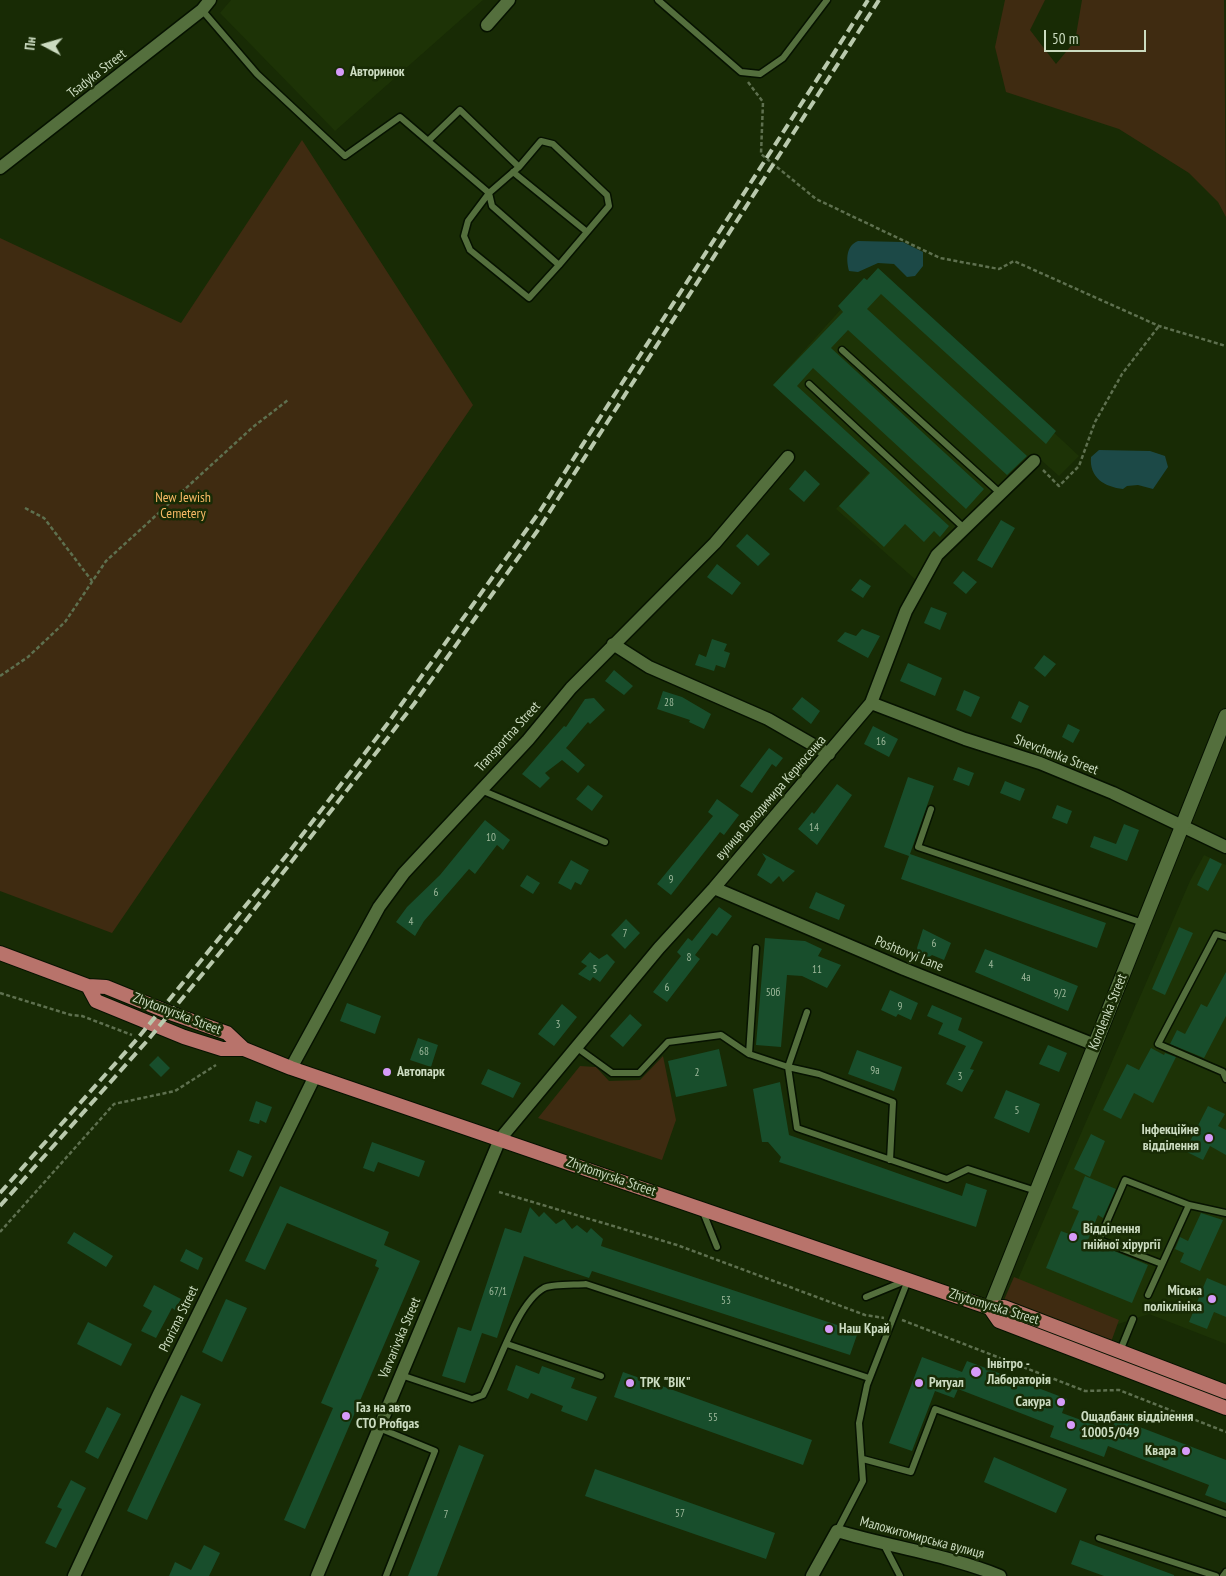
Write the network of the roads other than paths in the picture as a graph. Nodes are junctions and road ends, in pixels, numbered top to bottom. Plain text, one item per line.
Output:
1 (510, 0) edge
2 (658, 0) edge
3 (827, 0) edge
4 (206, 5) edge
5 (487, 25) dead end
6 (428, 141) junction
7 (518, 167) junction
8 (0, 168) edge
9 (513, 172) junction
10 (489, 193) junction
11 (587, 232) junction
12 (559, 265) junction
13 (842, 350) dead end
14 (809, 384) dead end
15 (788, 457) dead end
16 (1034, 461) road end
17 (1000, 493) junction
18 (964, 528) junction
19 (614, 644) junction
20 (871, 703) junction
21 (1226, 716) edge
22 (829, 754) junction
23 (481, 790) junction
24 (931, 809) dead end
25 (1182, 824) junction
26 (605, 842) dead end
27 (1226, 847) edge
28 (714, 888) junction
29 (1143, 923) junction
30 (1226, 937) edge
31 (756, 948) dead end
32 (0, 954) edge
33 (807, 1012) dead end
34 (1095, 1045) junction
35 (576, 1046) junction
36 (749, 1054) junction
37 (788, 1067) junction
38 (291, 1068) junction
39 (1225, 1068) edge
40 (315, 1076) junction
41 (1226, 1079) edge
42 (500, 1139) junction
43 (890, 1160) junction
44 (1036, 1191) junction
45 (1189, 1205) junction
46 (702, 1208) junction
47 (1226, 1214) edge
48 (717, 1247) dead end
49 (1162, 1264) junction
50 (909, 1279) junction
51 (1148, 1295) dead end
52 (866, 1297) dead end
53 (990, 1308) junction
54 (1133, 1319) dead end
55 (507, 1344) junction
56 (1120, 1351) junction
57 (401, 1375) junction
58 (600, 1376) dead end
59 (869, 1378) junction
60 (1226, 1392) edge
61 (1226, 1408) edge
62 (379, 1428) junction
63 (863, 1459) junction
64 (1226, 1514) edge
65 (837, 1531) junction
66 (1099, 1538) dead end
67 (884, 1545) junction
68 (1226, 1572) edge
69 (321, 1575) edge
70 (74, 1576) edge
71 (386, 1576) edge
72 (812, 1576) edge
73 (900, 1576) edge
74 (1000, 1576) edge
75 (1216, 1576) edge
76 (1223, 1576) edge

1 - 5 street
2 - 3 lane
4 - 6 lane
4 - 8 street, Tsadyka Street
6 - 7 lane
6 - 10 lane
7 - 9 lane
7 - 11 lane
9 - 10 lane
9 - 11 lane
10 - 12 lane
10 - 12 lane
11 - 12 lane
13 - 17 lane
14 - 18 lane
15 - 19 street, Transportna Street
16 - 17 street, вулиця Володимира Керносенка
17 - 18 street, вулиця Володимира Керносенка
18 - 20 street, вулиця Володимира Керносенка
19 - 22 street
19 - 23 street, Transportna Street
20 - 22 street, вулиця Володимира Керносенка
20 - 25 street, Shevchenka Street
21 - 25 main road, Korolenka Street
22 - 28 street, вулиця Володимира Керносенка
23 - 26 lane
23 - 38 street, Transportna Street
24 - 29 lane
25 - 27 street, Shevchenka Street
25 - 29 main road, Korolenka Street
28 - 34 street, Poshtovyi Lane
28 - 35 street, вулиця Володимира Керносенка
29 - 34 main road, Korolenka Street
30 - 39 lane
31 - 36 lane
32 - 38 main road, Zhytomyrska Street
33 - 37 lane
34 - 44 main road, Korolenka Street
35 - 36 lane
35 - 42 street, вулиця Володимира Керносенка
36 - 37 lane
37 - 43 lane
37 - 43 lane
38 - 40 main road, Zhytomyrska Street
39 - 41 lane
40 - 42 main road, Zhytomyrska Street
40 - 70 street, Prorizna Street
42 - 46 main road, Zhytomyrska Street
42 - 57 street, Varvarivska Street
43 - 44 lane
44 - 53 main road, Korolenka Street
45 - 47 lane
45 - 49 lane
45 - 49 lane
46 - 48 lane
46 - 50 main road, Zhytomyrska Street
49 - 51 lane
50 - 52 lane
50 - 53 main road, Zhytomyrska Street
50 - 59 lane
53 - 56 main road, Zhytomyrska Street
53 - 61 main road
54 - 56 lane
55 - 57 lane
55 - 58 lane
55 - 59 lane
56 - 60 main road, Zhytomyrska Street
57 - 62 street, Varvarivska Street
59 - 63 lane
62 - 69 street, Varvarivska Street
62 - 71 lane
63 - 64 lane
63 - 65 lane
65 - 67 street, Маложитомирська вулиця
65 - 72 street
66 - 75 lane
67 - 73 lane
67 - 74 street, Маложитомирська вулиця
68 - 76 lane

